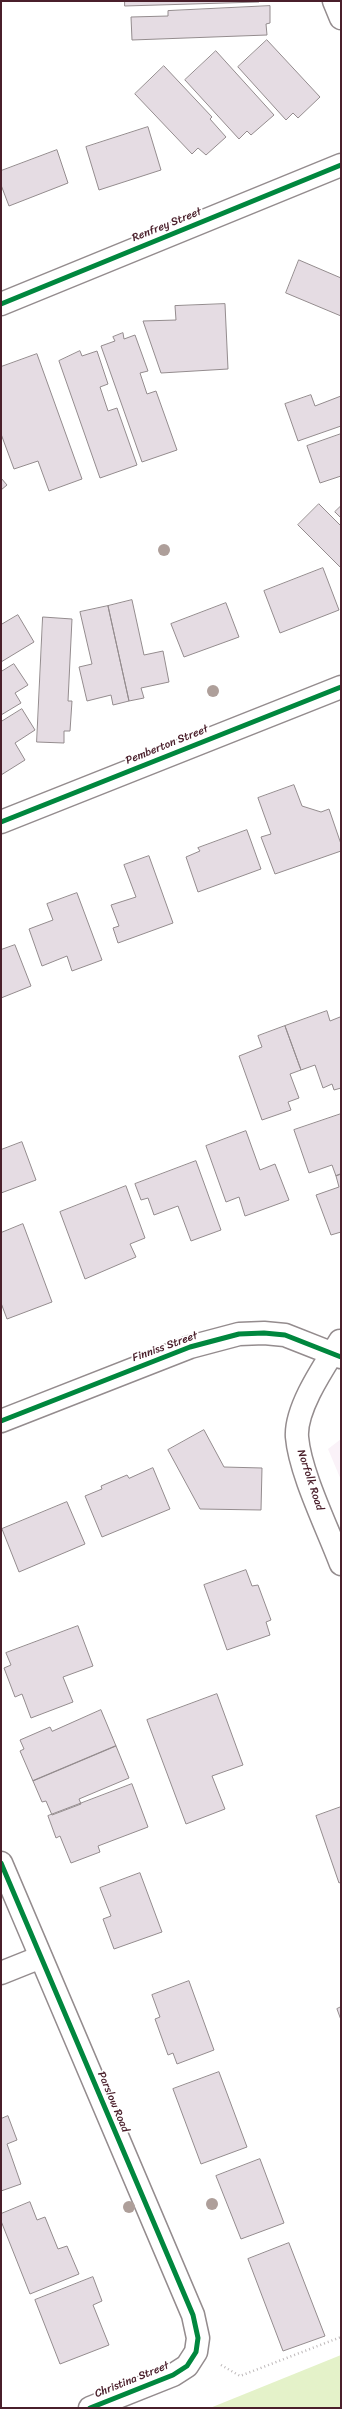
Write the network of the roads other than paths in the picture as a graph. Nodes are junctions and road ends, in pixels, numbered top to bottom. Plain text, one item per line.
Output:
1 (334, 1) edge
2 (341, 18) edge
3 (341, 165) edge
4 (1, 304) edge
5 (341, 687) edge
6 (1, 822) edge
7 (338, 1350) edge
8 (1, 1421) edge
9 (341, 1564) edge
10 (1, 1863) edge
11 (41, 1957) junction
12 (1, 1973) edge
13 (196, 2352) joint
14 (90, 2408) edge

1 - 2 street
3 - 4 street, Renfrey Street
5 - 6 street, Pemberton Street
7 - 8 street, Finniss Street
7 - 9 street, Norfolk Road
10 - 11 street, Parslow Road
11 - 12 street
11 - 13 street, Parslow Road
13 - 14 street, Christina Street

